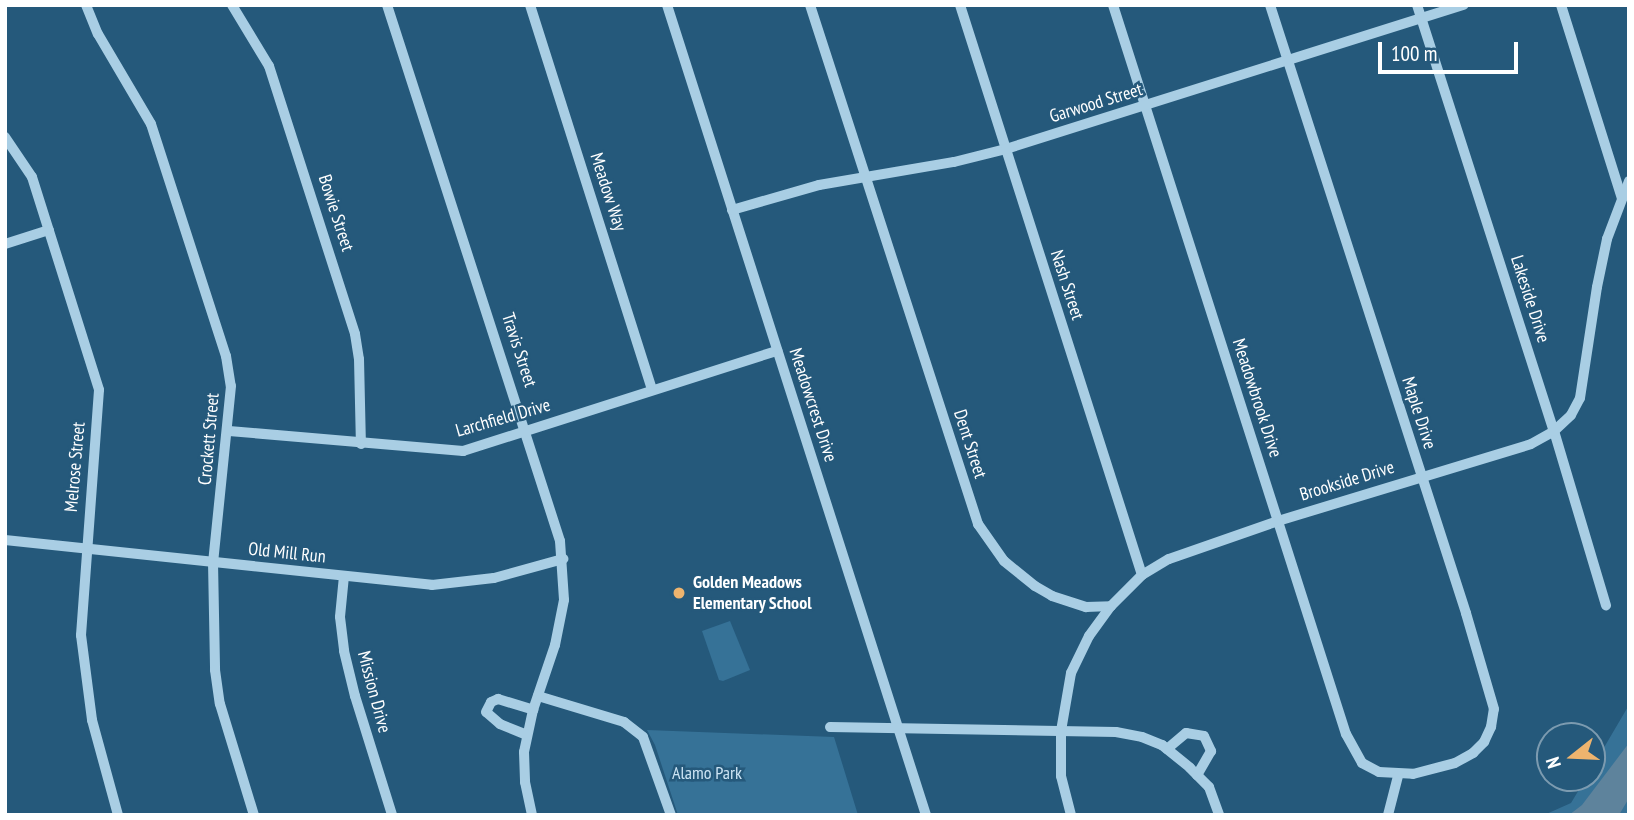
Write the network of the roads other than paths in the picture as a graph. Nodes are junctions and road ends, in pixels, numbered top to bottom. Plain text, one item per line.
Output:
1 (86, 5) edge
2 (232, 5) edge
3 (387, 5) edge
4 (530, 5) edge
5 (667, 5) edge
6 (810, 5) edge
7 (960, 5) edge
8 (1112, 5) edge
9 (1270, 5) edge
10 (1417, 5) edge
11 (1464, 5) edge
12 (1561, 5) edge
13 (1422, 19) junction
14 (1289, 62) junction
15 (1145, 106) junction
16 (5, 136) edge
17 (1006, 149) junction
18 (864, 177) junction
19 (1629, 181) edge
20 (1622, 198) junction
21 (732, 210) junction
22 (49, 230) junction
23 (5, 244) edge
24 (777, 351) junction
25 (652, 390) junction
26 (229, 430) junction
27 (527, 430) junction
28 (1554, 431) junction
29 (360, 444) junction
30 (1421, 477) junction
31 (1278, 521) junction
32 (5, 540) edge
33 (85, 548) junction
34 (563, 559) junction
35 (213, 562) junction
36 (1142, 575) junction
37 (344, 576) junction
38 (1606, 605) dead end
39 (1111, 606) junction
40 (538, 696) junction
41 (533, 710) junction
42 (830, 727) dead end
43 (898, 728) junction
44 (1061, 731) junction
45 (527, 736) junction
46 (1167, 749) junction
47 (1197, 775) junction
48 (1398, 776) junction
49 (118, 815) edge
50 (254, 815) edge
51 (393, 815) edge
52 (532, 815) edge
53 (671, 815) edge
54 (926, 815) edge
55 (1071, 815) edge
56 (1219, 815) edge
57 (1388, 815) edge

1 - 26 street, Crockett Street
2 - 29 street, Bowie Street
3 - 27 street, Travis Street
4 - 25 street, Meadow Way
5 - 21 street, Meadowcrest Drive
6 - 18 street, Dent Street
7 - 17 street, Nash Street
8 - 15 street, Meadowbrook Drive
9 - 14 street, Maple Drive
10 - 13 street, Lakeside Drive
11 - 13 street, Garwood Street
12 - 20 street
13 - 14 street, Garwood Street
13 - 28 street, Lakeside Drive
14 - 15 street, Garwood Street
14 - 30 street, Maple Drive
15 - 17 street, Garwood Street
15 - 31 street, Meadowbrook Drive
16 - 22 street, Melrose Street
17 - 18 street, Garwood Street
17 - 36 street, Nash Street
18 - 21 street, Garwood Street
18 - 39 street, Dent Street
19 - 20 street, Brookside Drive
20 - 28 street, Brookside Drive
21 - 24 street, Meadowcrest Drive
22 - 23 street
22 - 33 street, Melrose Street
24 - 25 street, Larchfield Drive
24 - 43 street, Meadowcrest Drive
25 - 27 street, Larchfield Drive
26 - 29 street, Larchfield Drive
26 - 35 street, Crockett Street
27 - 29 street, Larchfield Drive
27 - 34 street, Travis Street
28 - 30 street, Brookside Drive
28 - 38 street, Lakeside Drive
30 - 31 street, Brookside Drive
30 - 48 street, Maple Drive
31 - 36 street, Brookside Drive
31 - 48 street, Meadowbrook Drive
32 - 33 street, Old Mill Run
33 - 35 street, Old Mill Run
33 - 49 street, Melrose Street
34 - 37 street, Old Mill Run
34 - 40 street, Travis Street
35 - 37 street, Old Mill Run
35 - 50 street, Crockett Street
36 - 39 street, Brookside Drive
37 - 51 street, Mission Drive
39 - 44 street
40 - 41 street, Travis Street
40 - 53 street
41 - 45 street, Travis Street
41 - 45 street
42 - 43 street
43 - 44 street
43 - 54 street, Meadowcrest Drive
44 - 46 street
44 - 55 street
45 - 52 street, Travis Street
46 - 47 street
46 - 47 street
47 - 56 street
48 - 57 street

